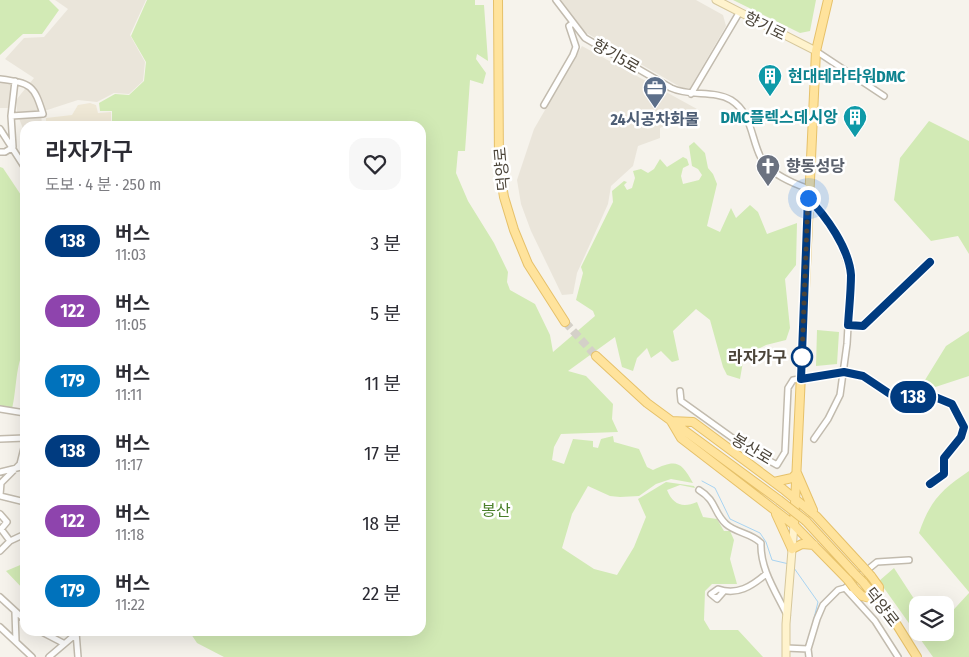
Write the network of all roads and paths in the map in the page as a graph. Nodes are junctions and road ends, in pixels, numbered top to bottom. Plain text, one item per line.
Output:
1 (498, 0) edge
2 (556, 0) edge
3 (716, 0) edge
4 (828, 0) edge
5 (739, 13) junction
6 (571, 24) junction
7 (816, 51) junction
8 (0, 79) edge
9 (15, 82) junction
10 (691, 94) junction
11 (884, 96) dead end
12 (544, 105) dead end
13 (11, 116) junction
14 (0, 130) edge
15 (13, 147) junction
16 (0, 152) edge
17 (20, 159) edge
18 (809, 190) junction
19 (808, 198) junction
20 (930, 262) dead end
21 (565, 322) tunnel mouth
22 (848, 325) junction
23 (596, 356) tunnel mouth
24 (844, 372) junction
25 (801, 379) junction
26 (680, 391) dead end
27 (0, 409) edge
28 (20, 412) edge
29 (671, 421) junction
30 (20, 438) edge
31 (814, 438) dead end
32 (0, 439) edge
33 (20, 464) edge
34 (17, 467) junction
35 (20, 467) edge
36 (0, 472) edge
37 (797, 473) junction
38 (1, 481) edge
39 (774, 482) junction
40 (930, 484) dead end
41 (699, 490) dead end
42 (0, 495) edge
43 (795, 498) junction
44 (20, 501) edge
45 (771, 507) junction
46 (0, 514) edge
47 (816, 516) junction
48 (794, 525) junction
49 (20, 536) edge
50 (10, 541) junction
51 (814, 545) junction
52 (1, 548) edge
53 (792, 554) junction
54 (910, 560) dead end
55 (766, 574) junction
56 (846, 584) junction
57 (724, 591) dead end
58 (0, 597) edge
59 (878, 600) junction
60 (15, 612) junction
61 (787, 615) junction
62 (20, 616) edge
63 (0, 627) edge
64 (50, 636) edge
65 (71, 636) edge
66 (76, 636) edge
67 (16, 642) junction
68 (63, 643) junction
69 (790, 648) junction
70 (808, 650) junction
71 (52, 656) edge
72 (32, 657) edge
73 (78, 657) edge
74 (786, 657) edge
75 (809, 657) edge
76 (898, 657) edge
77 (917, 657) edge

1 - 21 main road, 덕양로
2 - 6 street, 향기5로
3 - 5 main road, 향기로
4 - 7 main road, 봉산로
5 - 7 main road, 향기로
5 - 10 street
6 - 10 street, 향기5로
6 - 12 street
7 - 11 street
7 - 18 main road, 봉산로
8 - 9 street
9 - 13 street
9 - 13 street
10 - 18 street, 향기5로
13 - 15 street
14 - 15 street
15 - 16 street
15 - 17 street
18 - 19 main road, 봉산로
19 - 22 street
19 - 25 main road, 봉산로
20 - 22 street
22 - 24 street
23 - 29 main road
24 - 25 street
24 - 31 street
24 - 40 street
25 - 26 street, 봉산로
25 - 37 main road, 봉산로
27 - 28 street
29 - 39 main road
29 - 45 main road
29 - 59 main road, 덕양로, bridge
30 - 32 street
33 - 34 street
34 - 35 street
34 - 36 street
34 - 38 street
37 - 39 main road
37 - 43 main road, 봉산로
37 - 47 main road
38 - 42 street
39 - 43 main road
41 - 55 street
42 - 44 street
43 - 47 main road
43 - 48 main road, 봉산로
45 - 48 main road
45 - 53 main road
46 - 50 street
47 - 59 main road, bridge
48 - 51 main road
48 - 53 main road, 봉산로
49 - 50 street
50 - 52 street
51 - 53 main road
51 - 56 main road
53 - 61 main road, 봉산로
54 - 56 street
55 - 57 street
55 - 61 street
56 - 59 main road, bridge
56 - 70 street
56 - 76 street
58 - 60 street
59 - 77 main road, 덕양로
60 - 62 street
60 - 67 street
61 - 69 main road
63 - 67 street
64 - 68 street
65 - 68 street
66 - 73 street
67 - 72 street
68 - 71 street
69 - 70 street
69 - 74 main road
70 - 75 street

